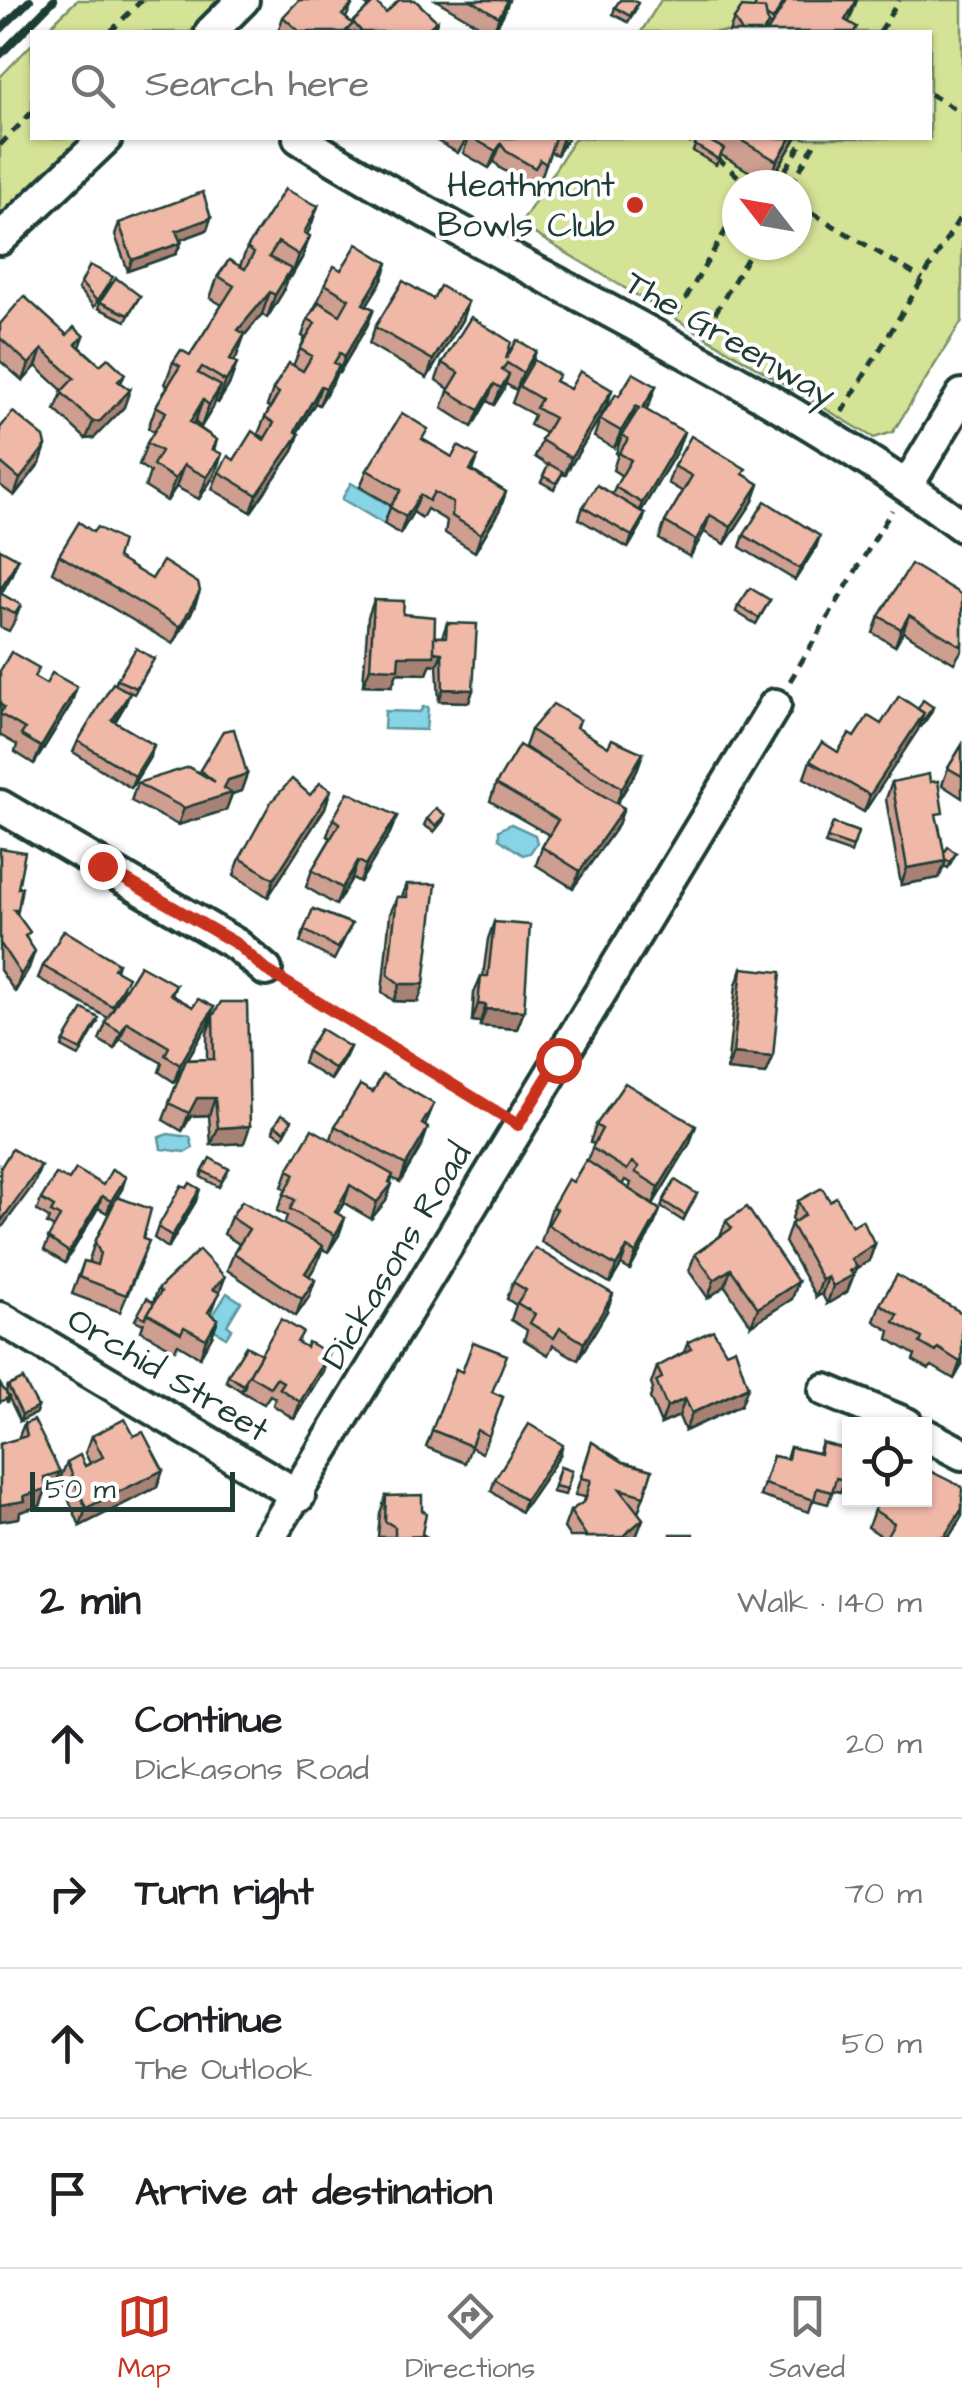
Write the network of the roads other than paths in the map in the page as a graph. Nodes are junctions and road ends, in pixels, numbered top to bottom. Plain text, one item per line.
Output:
1 (243, 0) edge
2 (212, 30) edge
3 (104, 140) edge
4 (302, 140) edge
5 (0, 239) edge
6 (962, 395) edge
7 (907, 486) junction
8 (962, 526) edge
9 (775, 704) road end
10 (0, 806) edge
11 (266, 970) road end
12 (0, 1318) edge
13 (825, 1390) dead end
14 (889, 1417) edge
15 (932, 1438) edge
16 (962, 1454) edge
17 (298, 1496) junction
18 (270, 1537) edge

1 - 2 street
3 - 5 street
4 - 7 street, The Greenway
6 - 7 street
7 - 8 street, The Greenway
9 - 17 street, Dickasons Road
10 - 11 street
12 - 17 street, Orchid Street
13 - 14 street
15 - 16 street
17 - 18 street, Dickasons Road

